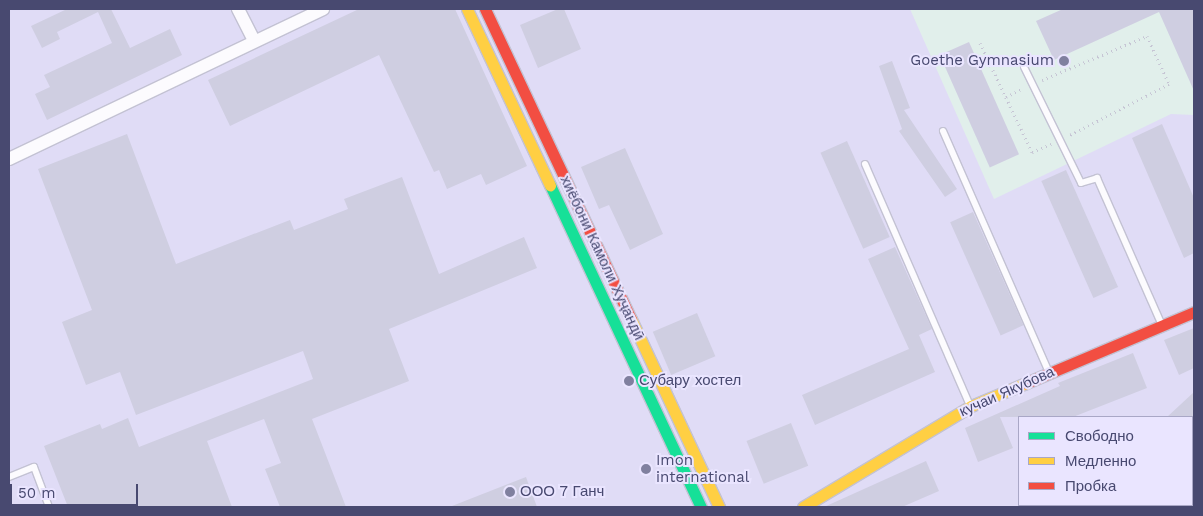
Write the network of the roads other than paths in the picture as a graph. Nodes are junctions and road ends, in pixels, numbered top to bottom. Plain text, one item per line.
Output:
1 (238, 9) edge
2 (323, 9) edge
3 (467, 9) edge
4 (485, 9) edge
5 (254, 40) junction
6 (1024, 67) dead end
7 (943, 131) dead end
8 (9, 159) edge
9 (865, 164) dead end
10 (1194, 312) edge
11 (1163, 326) junction
12 (1050, 373) junction
13 (970, 406) junction
14 (9, 477) edge
15 (49, 507) edge
16 (701, 507) edge
17 (719, 507) edge
18 (803, 507) edge

1 - 5 street
2 - 5 street
3 - 16 main road
4 - 17 main road, хиёбони Камоли Хуҷандӣ
5 - 8 street
6 - 11 lane
7 - 12 lane
9 - 13 lane
10 - 11 main road, кучаи Якубова
11 - 12 main road, кучаи Якубова
12 - 13 main road, кучаи Якубова
13 - 18 main road, кучаи Якубова
14 - 15 lane

